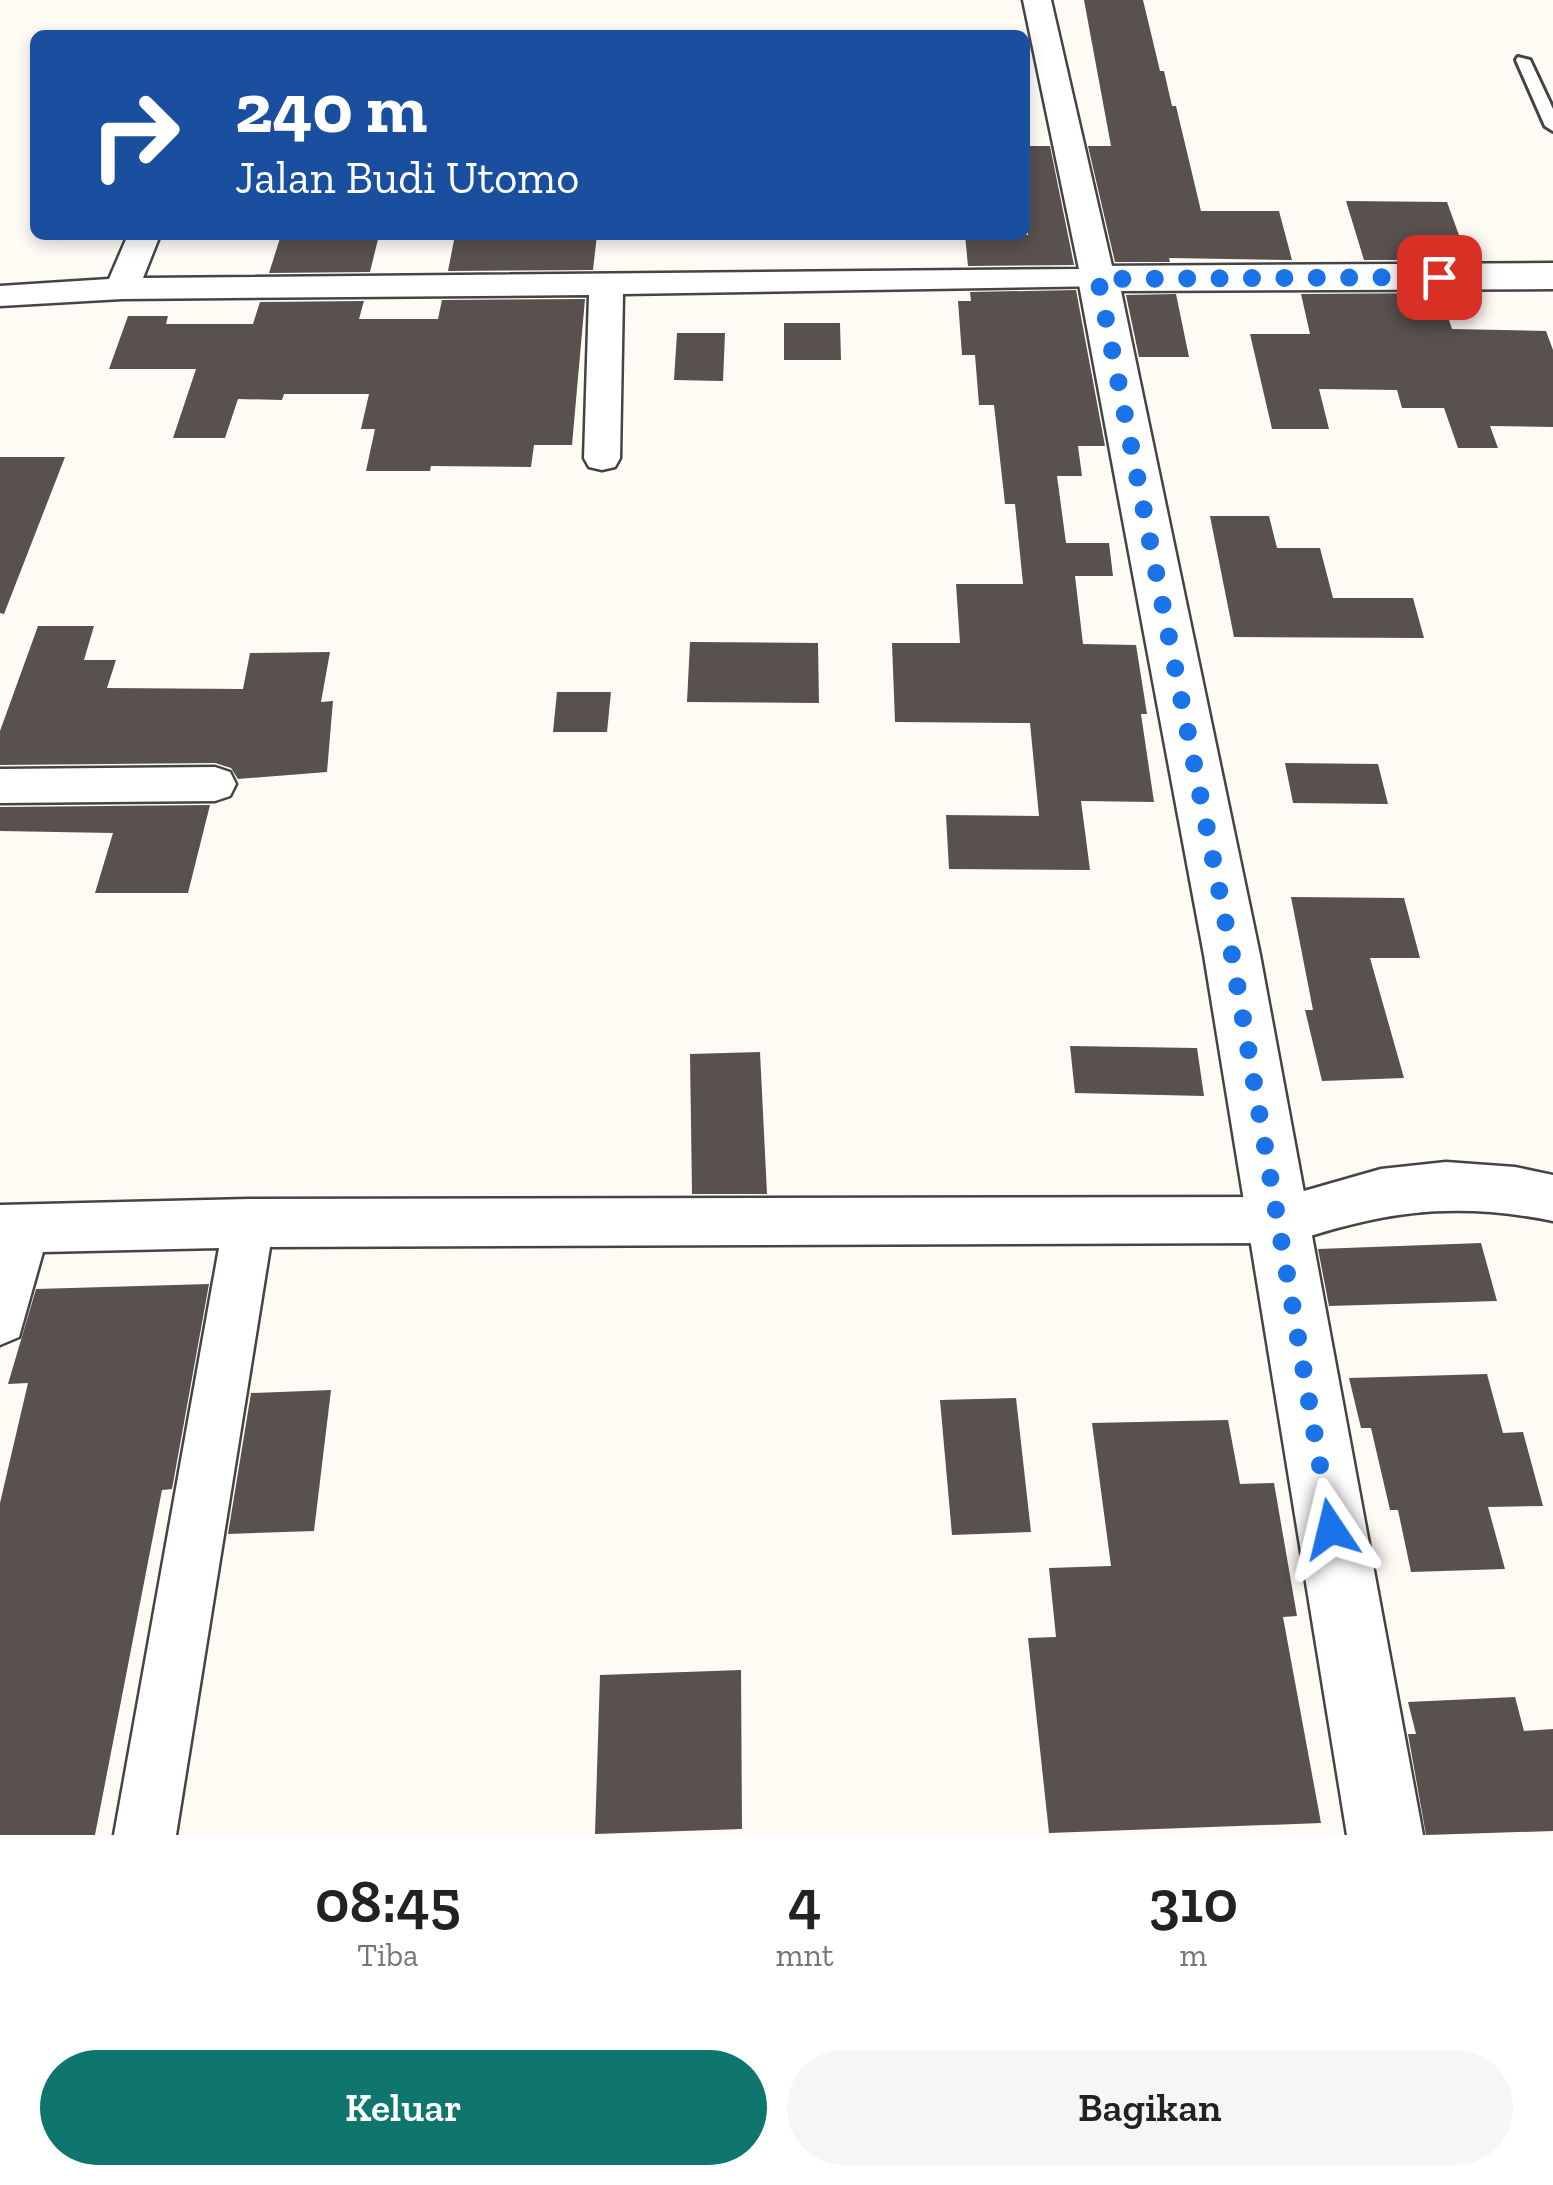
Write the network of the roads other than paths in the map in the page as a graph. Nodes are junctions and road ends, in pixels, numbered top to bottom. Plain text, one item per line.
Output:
1 (1037, 0) edge
2 (1523, 60) dead end
3 (1030, 101) edge
4 (1057, 101) junction
5 (1553, 126) edge
6 (142, 240) edge
7 (1553, 276) edge
8 (1098, 279) junction
9 (606, 286) junction
10 (122, 289) junction
11 (0, 296) edge
12 (46, 296) junction
13 (0, 328) edge
14 (602, 458) dead end
15 (215, 784) dead end
16 (0, 786) edge
17 (1553, 1198) edge
18 (1278, 1221) junction
19 (249, 1223) junction
20 (12, 1228) edge
21 (0, 1320) edge
22 (145, 1835) edge
23 (1384, 1835) edge

1 - 4 street
2 - 5 lane
3 - 4 street
4 - 8 street
6 - 10 street
7 - 8 street
8 - 9 street
8 - 18 street
9 - 10 street
9 - 14 street
10 - 12 street
11 - 12 street
12 - 13 street
15 - 16 street
17 - 18 street
18 - 19 street
18 - 23 street
19 - 20 street
19 - 22 street
20 - 21 street

